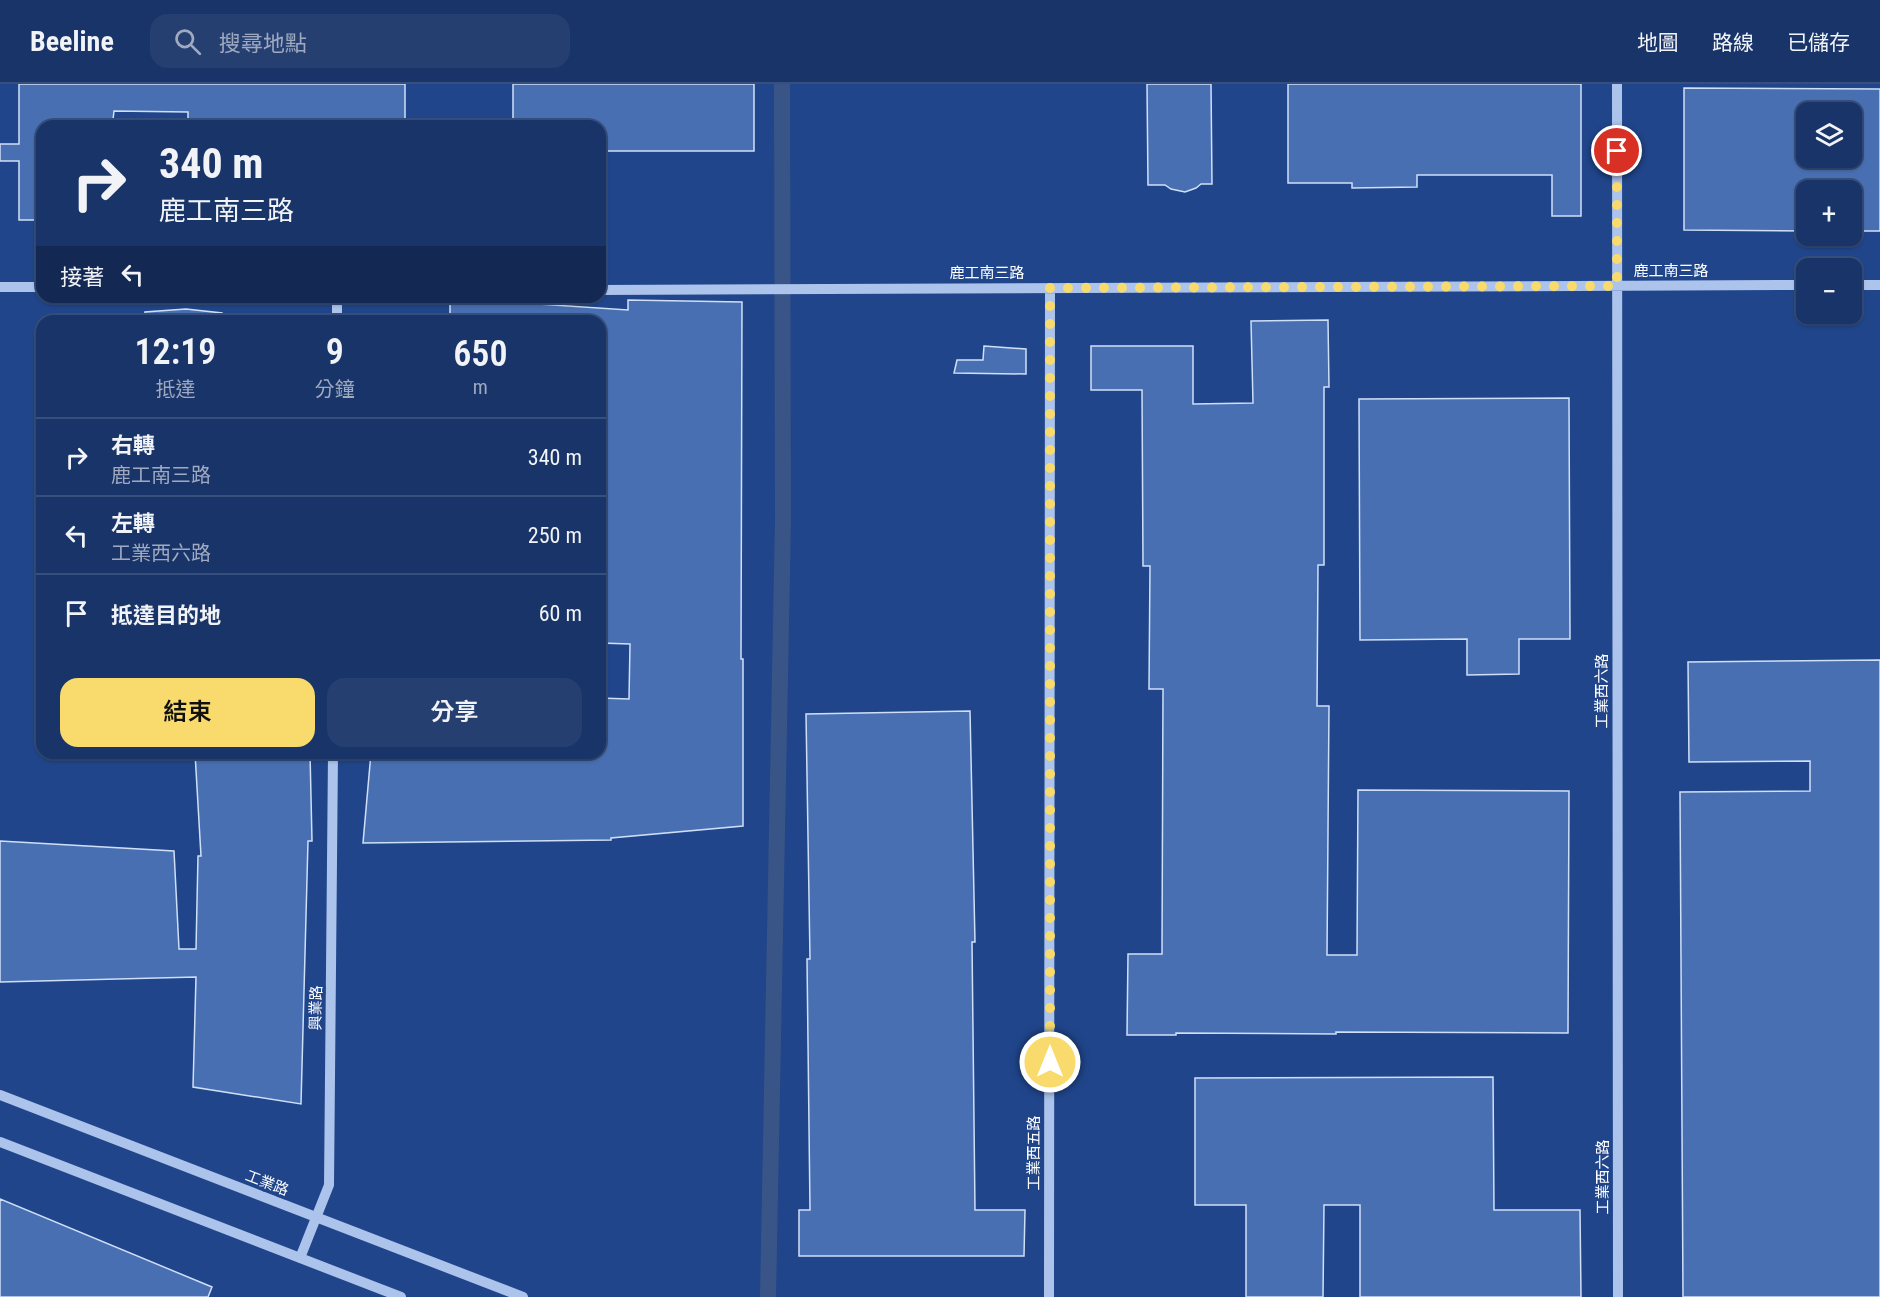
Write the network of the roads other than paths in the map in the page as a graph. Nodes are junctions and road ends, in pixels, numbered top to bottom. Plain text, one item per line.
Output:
1 (1617, 84) edge
2 (1796, 285) edge
3 (1862, 285) edge
4 (1880, 285) edge
5 (1617, 286) junction
6 (0, 287) edge
7 (36, 287) edge
8 (1050, 288) junction
9 (606, 290) edge
10 (333, 759) edge
11 (0, 1095) edge
12 (0, 1142) edge
13 (315, 1218) junction
14 (300, 1258) junction
15 (401, 1297) edge
16 (523, 1297) edge
17 (1049, 1297) edge
18 (1618, 1297) edge

1 - 5 street, 工業西六路
2 - 5 street, 鹿工南三路
3 - 4 street
5 - 8 street, 鹿工南三路
5 - 18 street, 工業西六路
6 - 7 street
8 - 9 street, 鹿工南三路
8 - 17 street, 工業西五路
10 - 13 street, 興業路
11 - 13 street, 工業路
12 - 14 street
13 - 14 street, 興業路
13 - 16 street, 工業路
14 - 15 street

